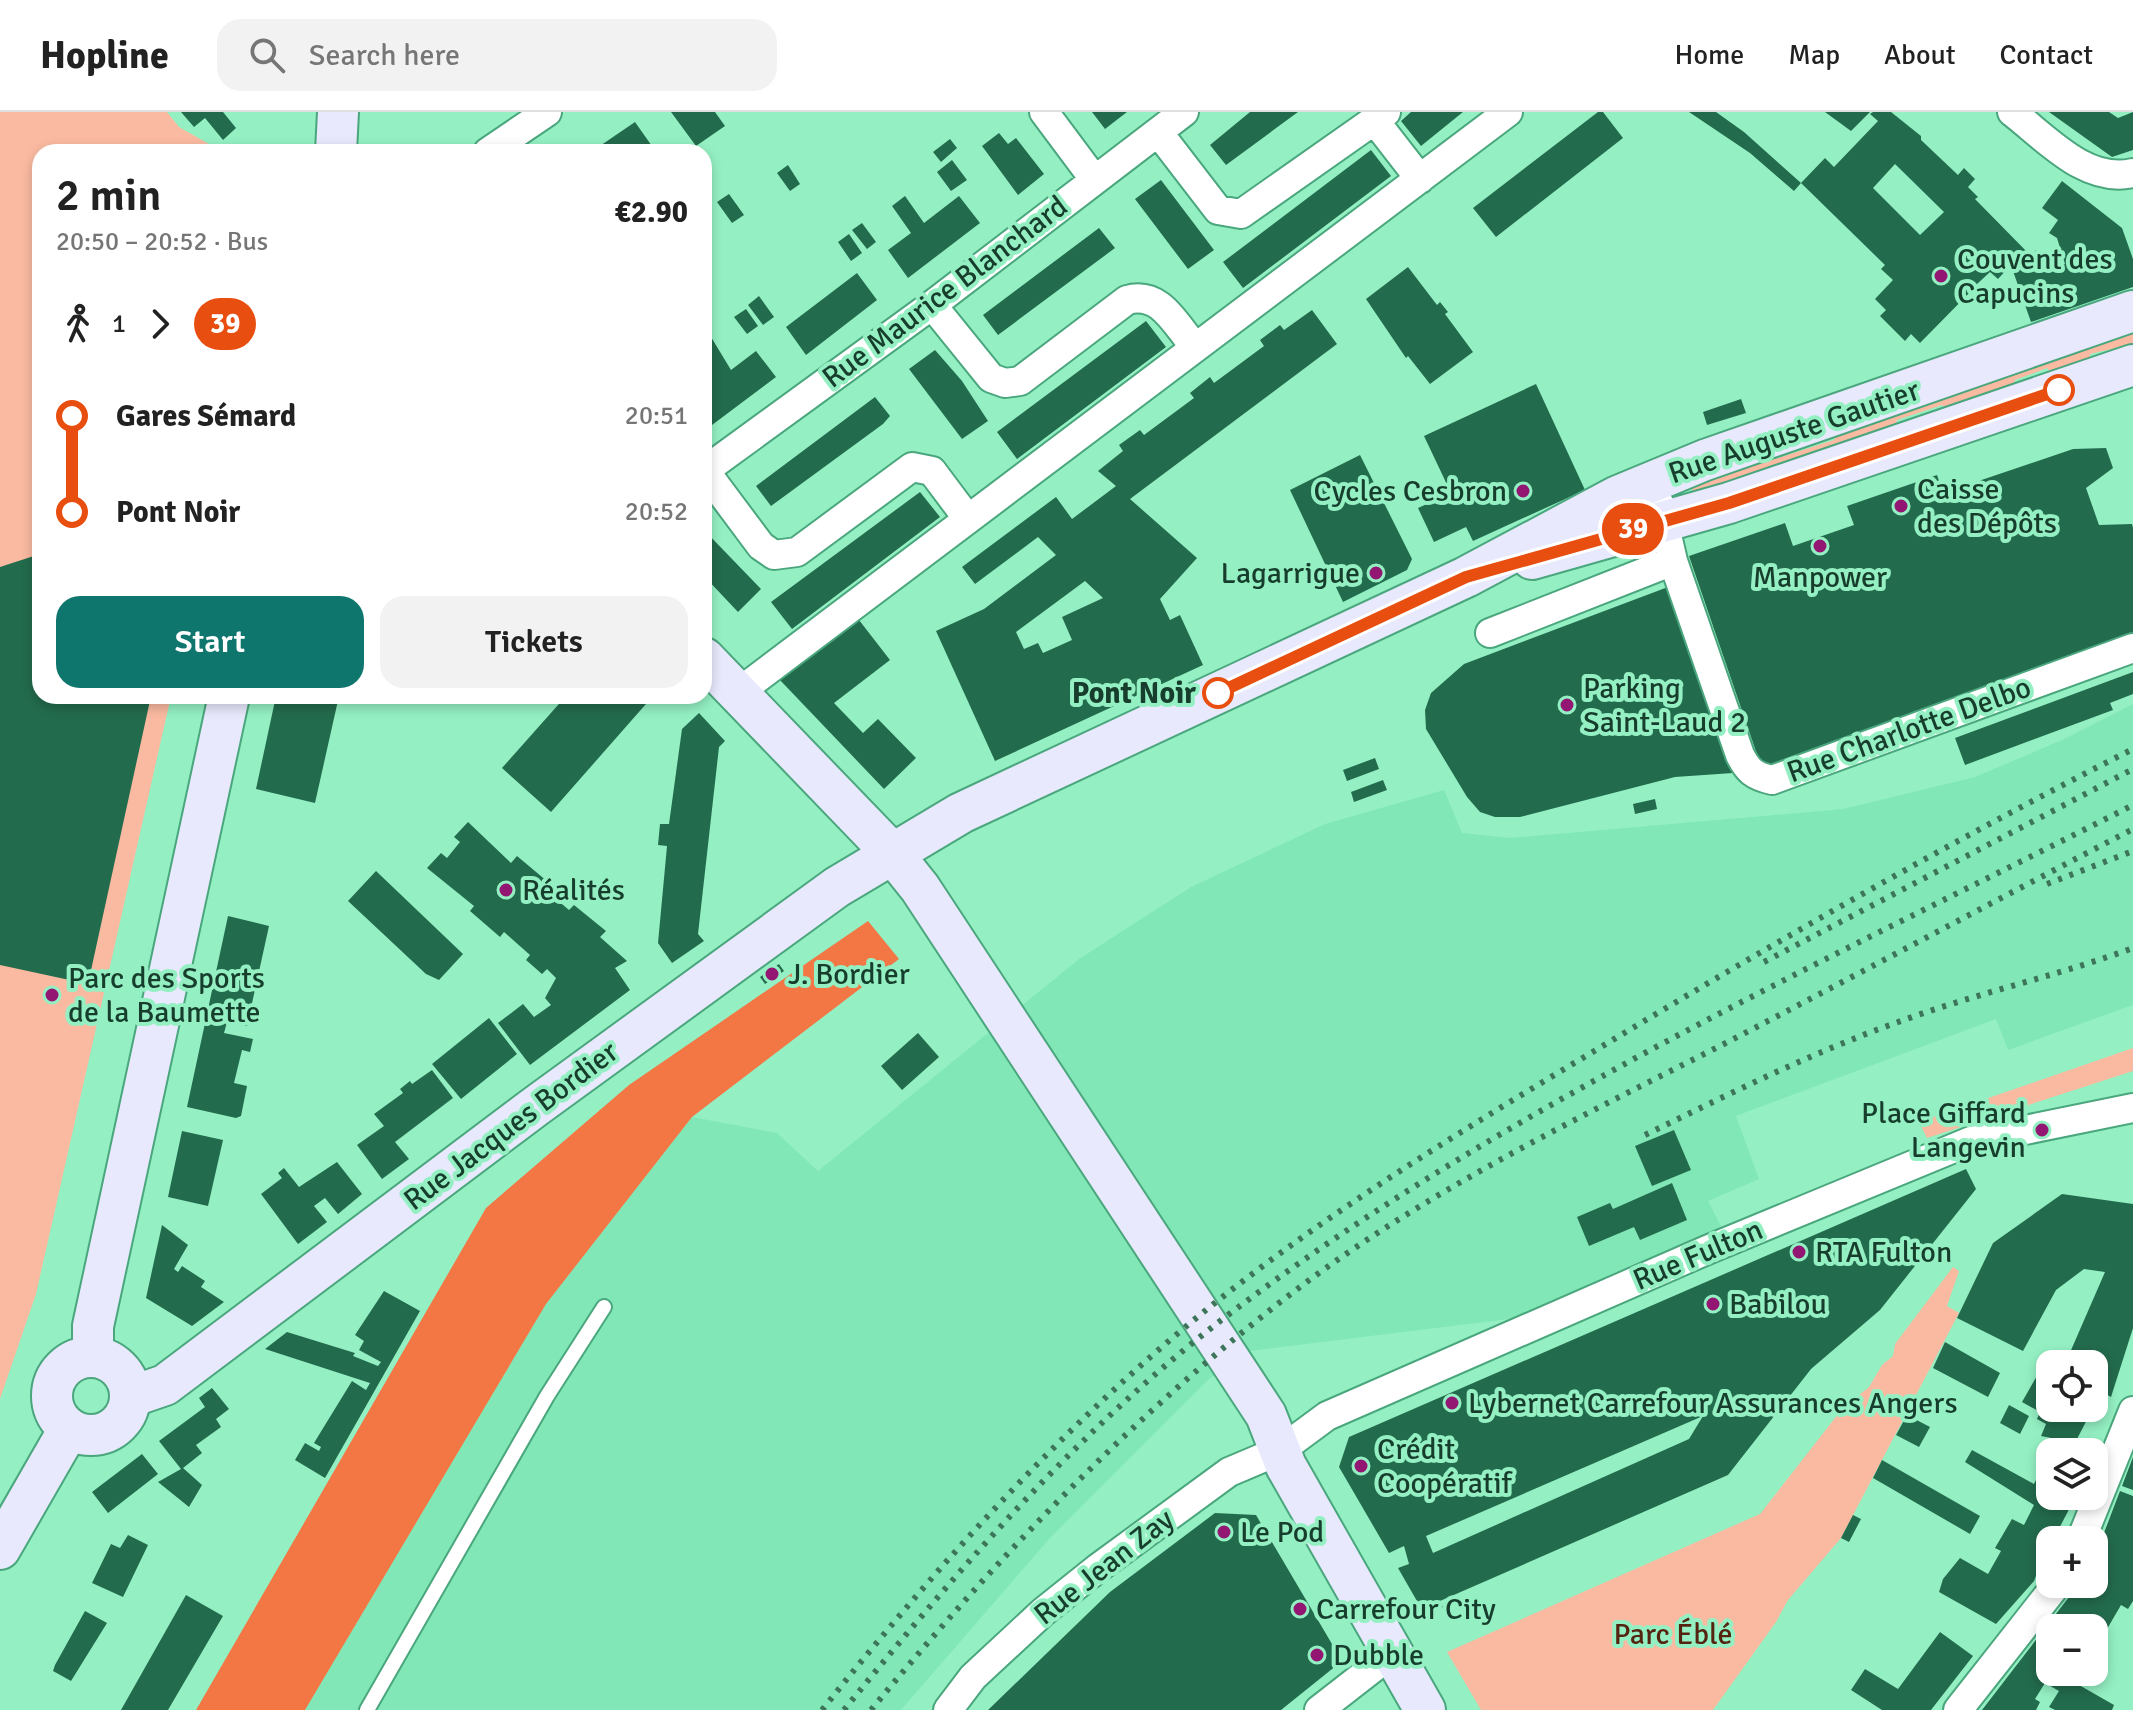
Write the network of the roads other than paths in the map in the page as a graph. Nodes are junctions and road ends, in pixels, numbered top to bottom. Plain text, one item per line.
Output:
1 (338, 112) edge
2 (547, 112) edge
3 (1044, 112) edge
4 (1184, 112) edge
5 (1508, 112) edge
6 (2012, 112) edge
7 (1381, 117) edge
8 (1158, 132) junction
9 (336, 144) edge
10 (500, 144) edge
11 (2133, 173) edge
12 (1094, 179) junction
13 (1420, 179) junction
14 (932, 305) junction
15 (2133, 311) edge
16 (1195, 347) junction
17 (2133, 365) edge
18 (712, 465) edge
19 (1653, 481) junction
20 (712, 482) edge
21 (968, 519) junction
22 (1665, 519) junction
23 (1673, 561) junction
24 (1466, 577) junction
25 (1490, 633) dead end
26 (2133, 648) edge
27 (712, 666) edge
28 (739, 692) junction
29 (227, 704) edge
30 (892, 853) junction
31 (2133, 1108) edge
32 (604, 1307) dead end
33 (93, 1357) junction
34 (130, 1397) junction
35 (2133, 1411) edge
36 (69, 1429) junction
37 (1281, 1450) junction
38 (2087, 1526) edge
39 (0, 1549) edge
40 (2046, 1598) edge
41 (1391, 1654) junction
42 (367, 1710) edge
43 (948, 1710) edge
44 (1319, 1710) edge
45 (1425, 1710) edge
46 (1958, 1710) edge

1 - 9 street
2 - 10 street
3 - 12 street
4 - 8 street, Rue Maurice Blanchard
5 - 13 street
6 - 11 street
7 - 8 street
7 - 13 street
8 - 12 street, Rue Maurice Blanchard
12 - 14 street, Rue Maurice Blanchard
13 - 16 street
14 - 16 street
14 - 18 street, Rue Maurice Blanchard
15 - 19 street, Rue Auguste Gautier
16 - 21 street
17 - 22 street, Rue Auguste Gautier
19 - 22 street, Rue Charlotte Delbo
19 - 24 street, Rue Auguste Gautier
20 - 21 street
21 - 28 street
22 - 23 street, Rue Charlotte Delbo
22 - 24 street, Rue Auguste Gautier
23 - 25 street
23 - 26 street, Rue Charlotte Delbo
24 - 30 street, Rue Auguste Gautier
27 - 28 street
28 - 30 street
29 - 33 street
30 - 34 street, Rue Jacques Bordier
30 - 37 street
31 - 37 street, Rue Fulton
32 - 42 lane
33 - 34 street
33 - 36 street
34 - 36 street
35 - 38 street
36 - 39 street
37 - 41 street
37 - 43 street, Rue Jean Zay
40 - 46 street
41 - 44 street
41 - 45 street

